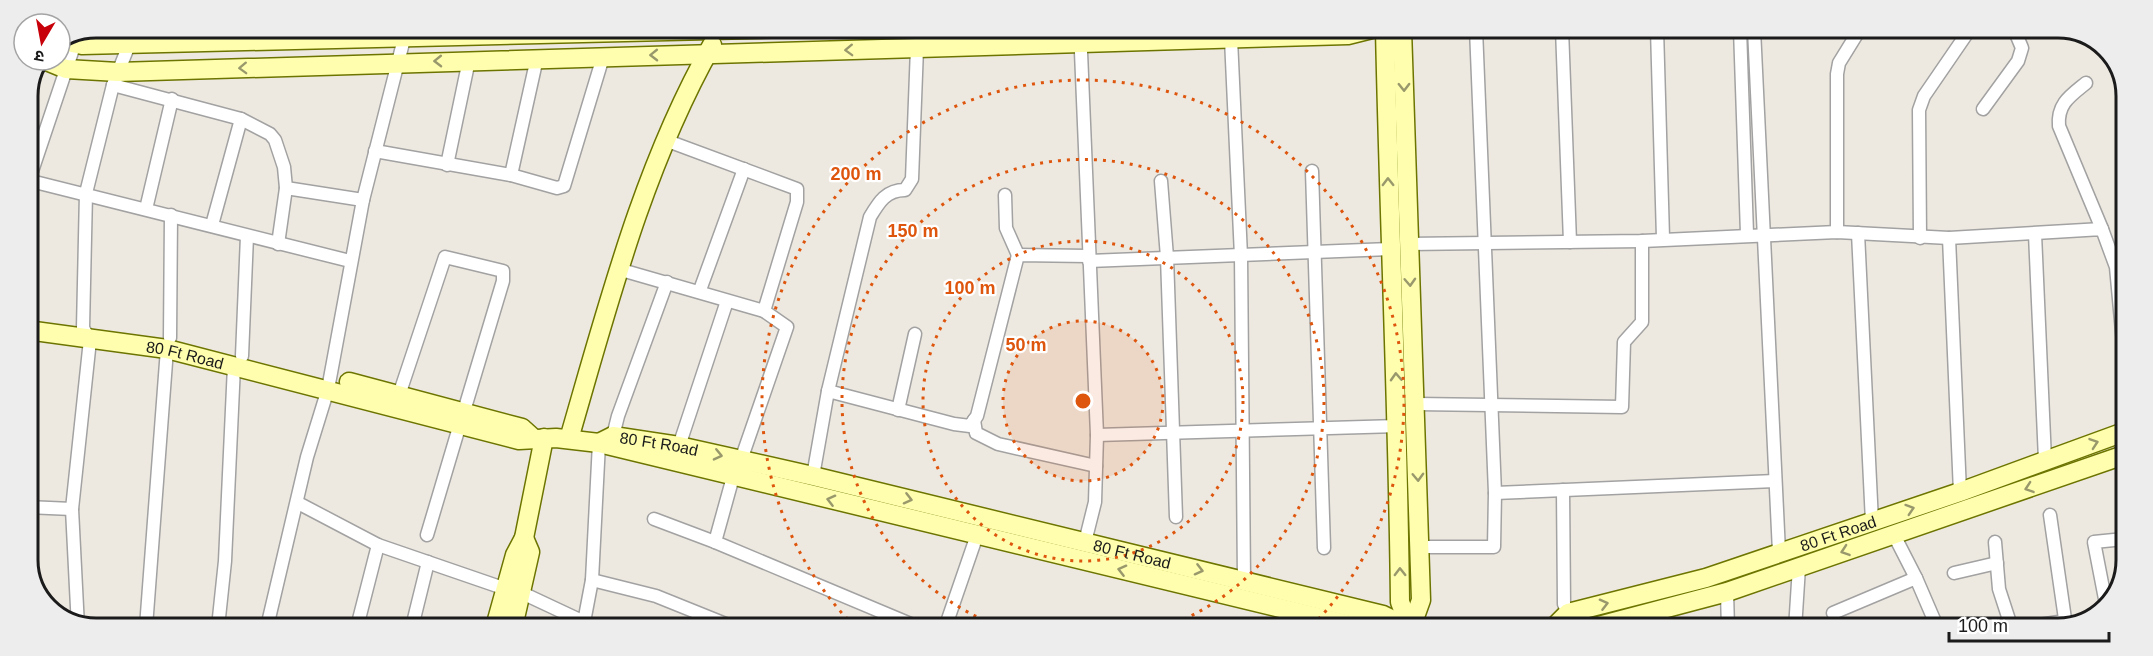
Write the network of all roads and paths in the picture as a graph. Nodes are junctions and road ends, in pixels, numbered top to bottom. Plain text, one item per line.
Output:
1 (133, 38) edge
2 (405, 38) edge
3 (717, 38) edge
4 (1053, 38) edge
5 (1080, 38) edge
6 (1181, 38) edge
7 (1260, 38) edge
8 (1386, 38) edge
9 (1402, 38) edge
10 (1476, 38) edge
11 (1562, 38) edge
12 (1657, 38) edge
13 (1740, 38) edge
14 (1754, 38) edge
15 (1854, 38) edge
16 (1964, 38) edge
17 (2018, 38) edge
18 (1231, 39) junction
19 (916, 48) junction
20 (707, 54) junction
21 (603, 57) junction
22 (537, 58) junction
23 (469, 60) junction
24 (399, 62) junction
25 (72, 70) edge
26 (65, 72) edge
27 (116, 79) junction
28 (2086, 83) dead end
29 (172, 99) junction
30 (1983, 109) dead end
31 (241, 119) junction
32 (665, 141) junction
33 (38, 151) edge
34 (375, 151) junction
35 (447, 165) junction
36 (744, 169) junction
37 (1312, 171) dead end
38 (511, 175) junction
39 (1161, 181) dead end
40 (38, 182) edge
41 (286, 188) junction
42 (86, 193) junction
43 (1005, 195) dead end
44 (363, 200) junction
45 (146, 210) junction
46 (171, 215) junction
47 (212, 225) junction
48 (2103, 230) junction
49 (1837, 232) junction
50 (1858, 233) junction
51 (1747, 234) junction
52 (2035, 234) junction
53 (247, 236) junction
54 (1765, 236) junction
55 (1663, 238) junction
56 (1920, 238) junction
57 (1949, 238) junction
58 (1642, 241) junction
59 (1570, 242) junction
60 (1486, 243) junction
61 (278, 244) junction
62 (1399, 247) junction
63 (1317, 253) junction
64 (1018, 255) junction
65 (1241, 256) junction
66 (1167, 257) junction
67 (1088, 258) junction
68 (350, 261) junction
69 (2115, 265) edge
70 (618, 269) junction
71 (668, 282) junction
72 (700, 290) junction
73 (727, 301) junction
74 (764, 311) junction
75 (38, 321) edge
76 (38, 331) edge
77 (86, 334) junction
78 (915, 334) dead end
79 (169, 343) junction
80 (238, 361) junction
81 (329, 383) junction
82 (828, 391) junction
83 (399, 395) junction
84 (1491, 404) junction
85 (1416, 405) junction
86 (898, 410) junction
87 (462, 418) junction
88 (974, 420) junction
89 (1398, 426) junction
90 (1322, 428) junction
91 (1242, 430) junction
92 (1173, 433) junction
93 (1097, 435) junction
94 (2116, 435) edge
95 (538, 438) junction
96 (569, 439) junction
97 (606, 440) junction
98 (679, 446) junction
99 (2116, 458) edge
100 (741, 460) junction
101 (2045, 460) junction
102 (1096, 466) junction
103 (813, 476) junction
104 (733, 477) junction
105 (1775, 481) junction
106 (1563, 490) junction
107 (1960, 492) junction
108 (1495, 493) junction
109 (298, 503) junction
110 (38, 507) edge
111 (72, 508) junction
112 (2050, 515) dead end
113 (1176, 517) dead end
114 (654, 519) dead end
115 (1872, 522) junction
116 (1894, 534) junction
117 (427, 535) dead end
118 (977, 535) junction
119 (2116, 540) edge
120 (715, 542) junction
121 (1085, 542) junction
122 (1995, 542) dead end
123 (378, 544) junction
124 (1420, 547) junction
125 (1324, 548) dead end
126 (1779, 552) junction
127 (428, 562) junction
128 (1997, 563) junction
129 (1799, 567) junction
130 (1954, 573) dead end
131 (1916, 578) junction
132 (592, 580) junction
133 (1244, 581) junction
134 (513, 590) junction
135 (1727, 592) junction
136 (2104, 595) edge
137 (1568, 613) junction
138 (1833, 613) dead end
139 (77, 616) edge
140 (147, 618) edge
141 (219, 618) edge
142 (269, 618) edge
143 (359, 618) edge
144 (414, 618) edge
145 (499, 618) edge
146 (513, 618) edge
147 (575, 618) edge
148 (585, 618) edge
149 (711, 618) edge
150 (896, 618) edge
151 (948, 618) edge
152 (1321, 618) edge
153 (1389, 618) edge
154 (1406, 618) edge
155 (1414, 618) edge
156 (1563, 618) edge
157 (1629, 618) edge
158 (1728, 618) edge
159 (1797, 618) edge
160 (1933, 618) edge
161 (2008, 618) edge
162 (2064, 618) edge

1 - 27 street
2 - 24 street
3 - 20 main road
4 - 19 main road
5 - 67 street
6 - 18 main road
7 - 18 main road
62 -> 8 main road
9 -> 62 main road
10 - 60 street
11 - 59 street
12 - 55 street
13 - 51 street
14 - 54 street
15 - 49 street
16 - 56 street
17 - 30 street
18 - 65 street
19 -> 20 main road
19 - 82 street
20 -> 21 main road
20 - 32 main road
21 - 22 main road
21 - 38 street
22 - 23 main road
22 - 38 street
23 -> 24 main road
23 - 35 street
24 -> 27 main road
24 - 34 street
25 - 27 main road
26 - 33 street
27 - 29 street
27 - 42 street
28 - 48 street
29 - 31 street
29 - 45 street
31 - 41 street
31 - 47 street
32 - 36 street
32 - 70 main road
34 - 35 street
34 - 44 street
35 - 38 street
36 - 72 street
36 - 74 street
37 - 63 street
39 - 66 street
40 - 42 street
41 - 44 street
41 - 61 street
42 - 45 street
42 - 77 street
43 - 64 street
44 - 68 street
45 - 46 street
46 - 47 street
46 - 79 street
47 - 53 street
48 - 52 street
48 - 69 street
49 - 50 street
49 - 54 street
50 - 56 street
50 - 115 street
51 - 54 street
51 - 55 street
52 - 57 street
52 - 101 street
53 - 61 street
53 - 80 street
54 - 105 street
55 - 58 street
56 - 57 street
57 - 107 street
58 - 59 street
58 - 84 street
59 - 60 street
60 - 62 street
60 - 84 street
61 - 68 street
62 - 63 street
62 -> 85 main road
89 -> 62 main road
63 - 65 street
63 - 90 street
64 - 67 street
64 - 88 street
65 - 66 street
65 - 91 street
66 - 67 street
66 - 92 street
67 - 93 street
68 - 81 street
70 - 71 street
70 - 96 main road
71 - 72 street
71 - 97 street
72 - 73 street
73 - 74 street
73 - 98 street
74 - 100 street
75 - 77 main road, 80 Ft Road
76 - 77 main road, 80 Ft Road
77 - 79 main road, 80 Ft Road
77 - 111 street
78 - 86 street
79 - 80 main road, 80 Ft Road
79 - 140 street
80 - 81 main road, 80 Ft Road
80 - 141 street
81 - 83 main road, 80 Ft Road
81 - 87 main road, 80 Ft Road
81 - 109 street
82 - 86 street
82 - 103 street
83 - 87 main road, 80 Ft Road
83 - 87 street
84 - 85 street
84 - 108 street
85 -> 124 main road
86 - 88 street
87 - 95 main road, 80 Ft Road
87 - 117 street
88 - 102 street
89 - 90 street
154 -> 89 main road
90 - 91 street
90 - 125 street
91 - 92 street
91 - 133 street
92 - 93 street
92 - 113 street
93 - 102 street
101 -> 94 main road, 80 Ft Road
95 - 96 main road
95 - 134 main road
96 - 97 main road
97 - 98 main road, 80 Ft Road
97 - 104 main road, 80 Ft Road
97 - 132 street
98 -> 100 main road, 80 Ft Road
99 -> 116 main road, 80 Ft Road
100 - 103 main road, 80 Ft Road
101 - 107 main road, 80 Ft Road
102 - 121 street
103 -> 121 main road, 80 Ft Road
118 -> 104 main road, 80 Ft Road
104 - 120 street
105 - 106 street
105 - 126 street
106 - 108 street
106 - 137 street
115 -> 107 main road, 80 Ft Road
108 - 124 street
109 - 123 street
109 - 142 street
110 - 111 street
111 - 139 street
112 - 162 street
114 - 120 street
115 - 126 main road, 80 Ft Road
116 -> 129 main road, 80 Ft Road
116 - 131 street
118 - 151 street
152 -> 118 main road, 80 Ft Road
119 - 136 street
120 - 150 street
121 -> 133 main road, 80 Ft Road
122 - 128 street
123 - 127 street
123 - 143 street
124 - 155 main road
137 -> 126 main road, 80 Ft Road
127 - 134 street
127 - 144 street
128 - 130 street
128 - 161 street
129 - 135 main road, 80 Ft Road
129 - 159 street
131 - 138 street
131 - 160 street
132 - 148 street
132 - 149 street
133 - 153 main road, 80 Ft Road
134 - 145 main road
134 - 146 main road
134 - 147 street
135 - 157 main road, 80 Ft Road
135 - 158 street
137 - 156 main road

